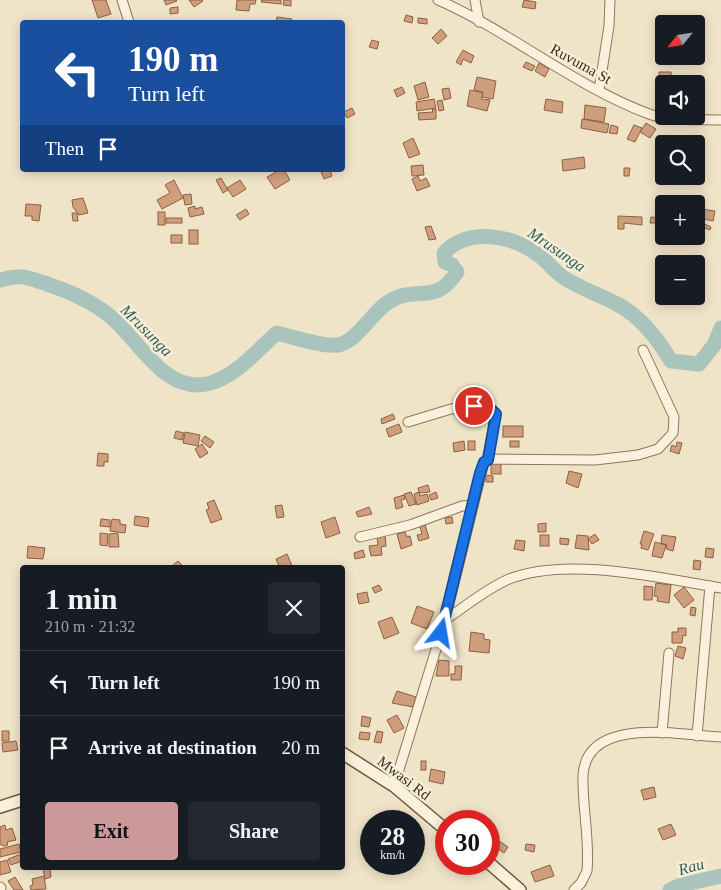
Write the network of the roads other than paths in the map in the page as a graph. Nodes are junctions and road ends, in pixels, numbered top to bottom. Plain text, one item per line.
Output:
1 (122, 0) edge
2 (438, 0) edge
3 (476, 0) edge
4 (610, 0) edge
5 (128, 20) edge
6 (479, 22) junction
7 (599, 90) junction
8 (721, 120) edge
9 (644, 350) dead end
10 (408, 422) dead end
11 (488, 460) junction
12 (472, 505) junction
13 (360, 537) dead end
14 (710, 586) junction
15 (721, 588) edge
16 (445, 620) junction
17 (669, 653) dead end
18 (662, 733) junction
19 (698, 736) junction
20 (721, 737) edge
21 (345, 755) edge
22 (394, 786) junction
23 (20, 801) edge
24 (0, 807) edge
25 (435, 821) edge
26 (500, 873) edge
27 (520, 890) edge
28 (574, 890) edge

1 - 5 street
2 - 6 street, Ruvuma St
3 - 6 street
4 - 7 street
6 - 7 street, Ruvuma St
7 - 8 street, Ruvuma St
9 - 11 street
10 - 11 street
11 - 12 street
12 - 13 street
12 - 16 street
14 - 15 street
14 - 16 street
14 - 19 street
16 - 22 street
17 - 18 street
18 - 19 street
18 - 28 street
19 - 20 street
21 - 22 street, Mwasi Rd
22 - 25 street, Mwasi Rd
23 - 24 street
26 - 27 street

